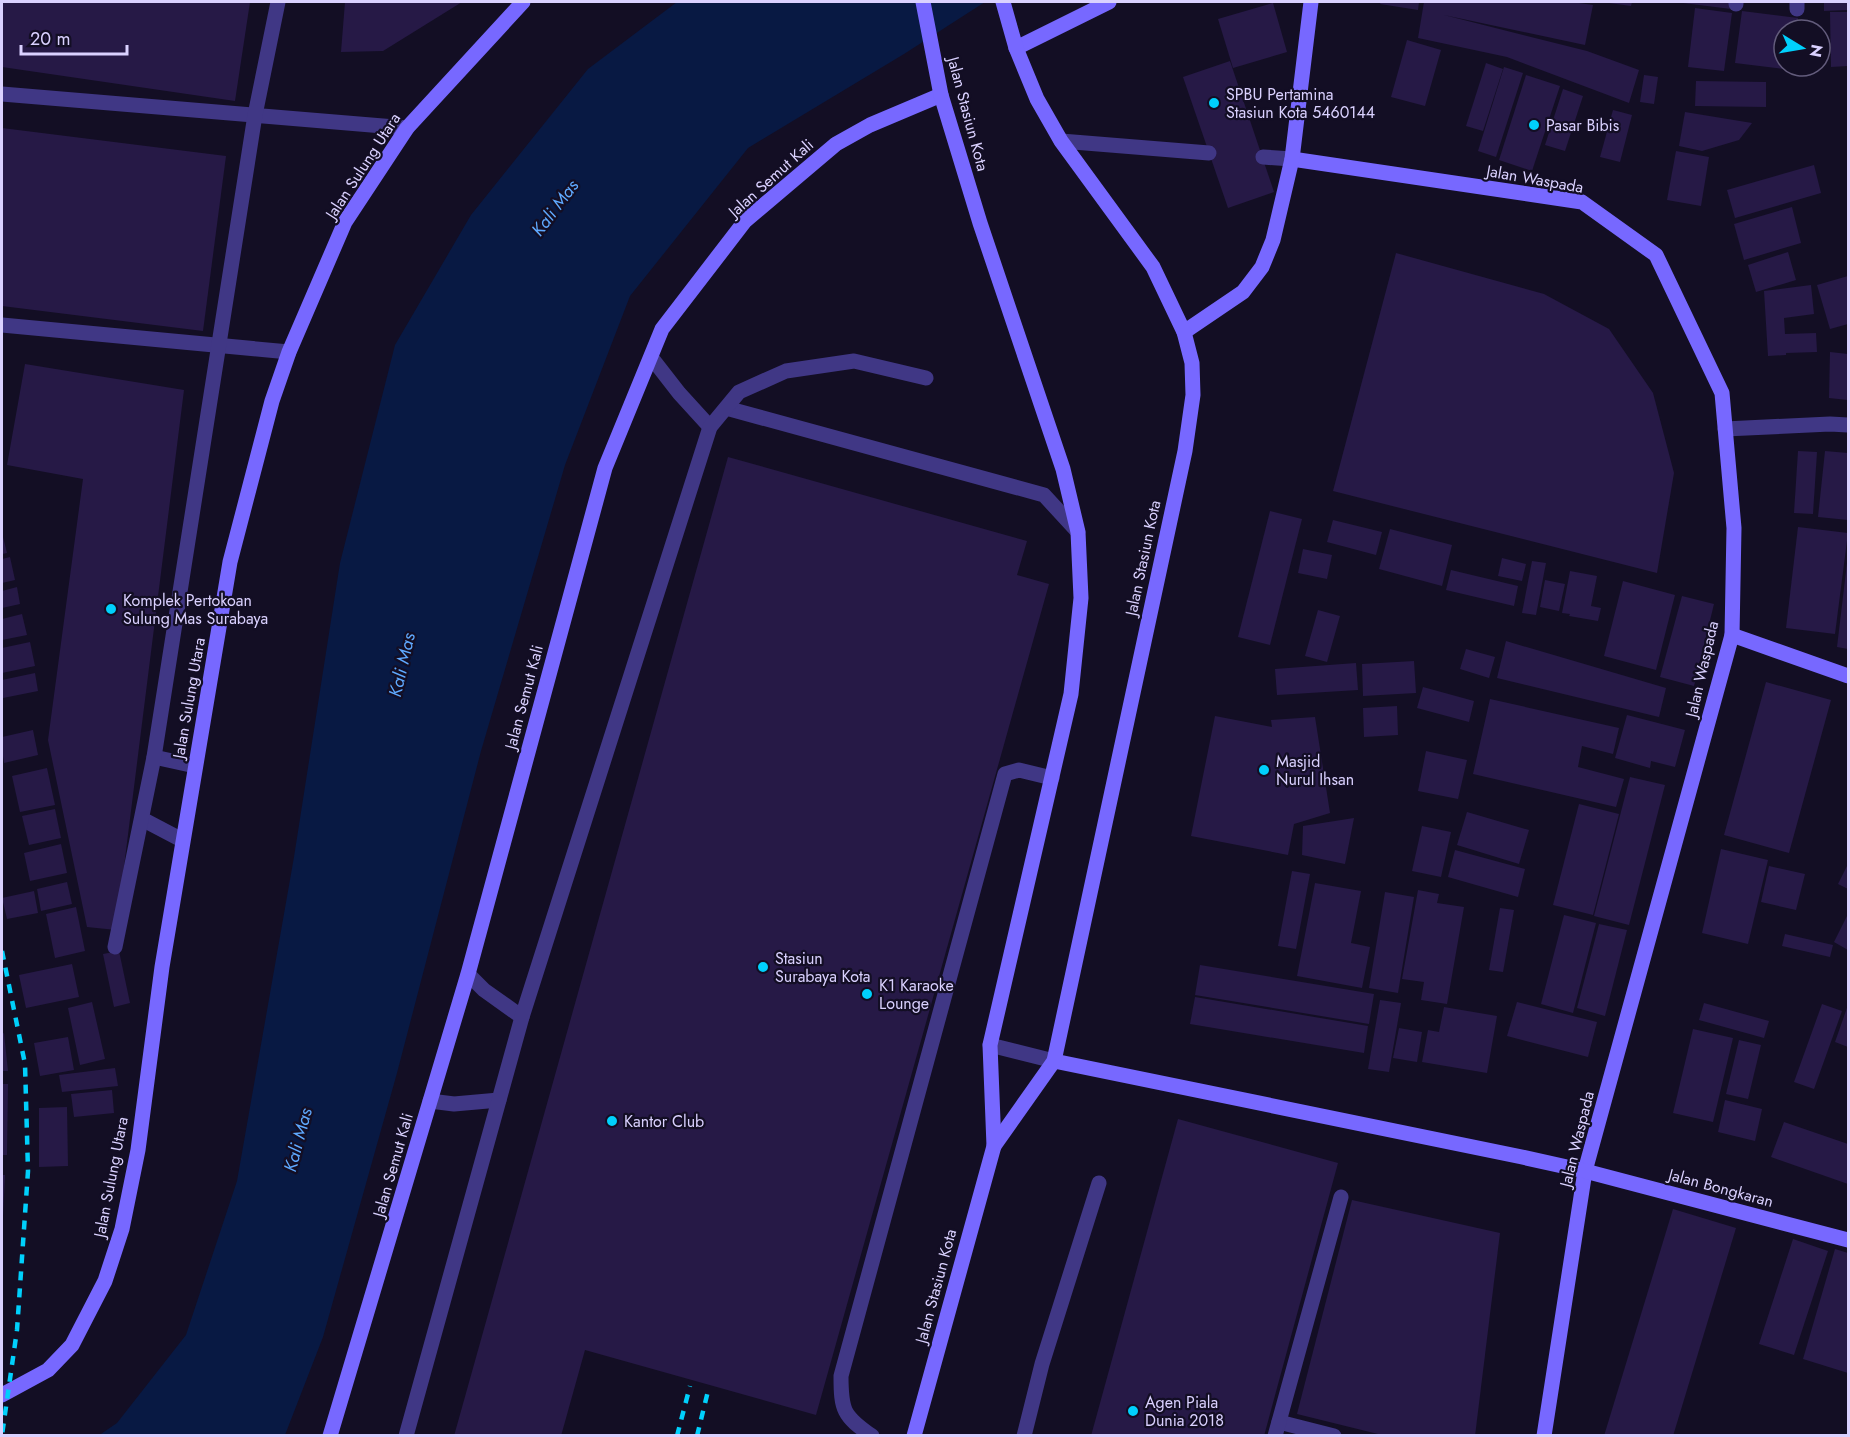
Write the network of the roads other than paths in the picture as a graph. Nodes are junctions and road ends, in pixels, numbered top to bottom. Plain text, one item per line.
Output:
1 (279, 2) edge
2 (523, 2) edge
3 (923, 2) edge
4 (1109, 2) edge
5 (1311, 2) edge
6 (1004, 5) edge
7 (1016, 48) junction
8 (2, 94) edge
9 (941, 95) junction
10 (255, 115) junction
11 (407, 128) junction
12 (1061, 141) junction
13 (1209, 153) dead end
14 (1263, 157) dead end
15 (1292, 159) junction
16 (2, 325) edge
17 (1184, 332) junction
18 (218, 345) junction
19 (289, 352) junction
20 (651, 357) junction
21 (926, 378) dead end
22 (726, 408) junction
23 (1848, 425) edge
24 (710, 427) junction
25 (1725, 429) junction
26 (1078, 532) junction
27 (1732, 635) junction
28 (1848, 676) edge
29 (154, 757) junction
30 (195, 766) junction
31 (1052, 778) junction
32 (142, 819) junction
33 (182, 840) junction
34 (114, 947) dead end
35 (468, 974) junction
36 (522, 1017) junction
37 (990, 1045) junction
38 (1054, 1061) junction
39 (499, 1100) junction
40 (430, 1101) junction
41 (994, 1146) junction
42 (1585, 1171) junction
43 (1098, 1183) dead end
44 (1341, 1197) dead end
45 (1848, 1240) edge
46 (2, 1395) edge
47 (1277, 1429) edge
48 (330, 1436) edge
49 (406, 1436) edge
50 (872, 1436) edge
51 (914, 1436) edge
52 (1024, 1436) edge
53 (1334, 1436) edge
54 (1544, 1436) edge

1 - 10 street
2 - 11 street, Jalan Sulung Utara
3 - 9 street, Jalan Stasiun Kota
4 - 7 street
5 - 15 street
6 - 7 street, Jalan Stasiun Kota
7 - 12 street, Jalan Stasiun Kota
8 - 10 street
9 - 20 street, Jalan Semut Kali
9 - 26 street, Jalan Stasiun Kota
10 - 11 street
10 - 18 street
11 - 19 street, Jalan Sulung Utara
12 - 13 street
12 - 17 street, Jalan Stasiun Kota
14 - 15 street
15 - 17 street
15 - 25 street, Jalan Waspada
16 - 18 street
17 - 38 street, Jalan Stasiun Kota
18 - 19 street
18 - 29 street
19 - 30 street, Jalan Sulung Utara
20 - 24 street
20 - 35 street, Jalan Semut Kali
21 - 22 street
22 - 24 street
22 - 26 street
23 - 25 street
24 - 36 street
25 - 27 street, Jalan Waspada
26 - 31 street, Jalan Stasiun Kota
27 - 28 street
27 - 42 street, Jalan Waspada
29 - 30 street
29 - 32 street
30 - 33 street, Jalan Sulung Utara
31 - 37 street, Jalan Stasiun Kota
31 - 50 street
32 - 33 street
32 - 34 street
33 - 46 street, Jalan Sulung Utara
35 - 36 street
35 - 40 street, Jalan Semut Kali
36 - 39 street
37 - 38 street
37 - 41 street, Jalan Stasiun Kota
38 - 41 street, Jalan Stasiun Kota
38 - 42 street, Jalan Bongkaran
39 - 40 street
39 - 49 street
40 - 48 street, Jalan Semut Kali
41 - 51 street, Jalan Stasiun Kota
42 - 45 street, Jalan Bongkaran
42 - 54 street, Jalan Waspada
43 - 52 street
44 - 47 street
47 - 53 street

